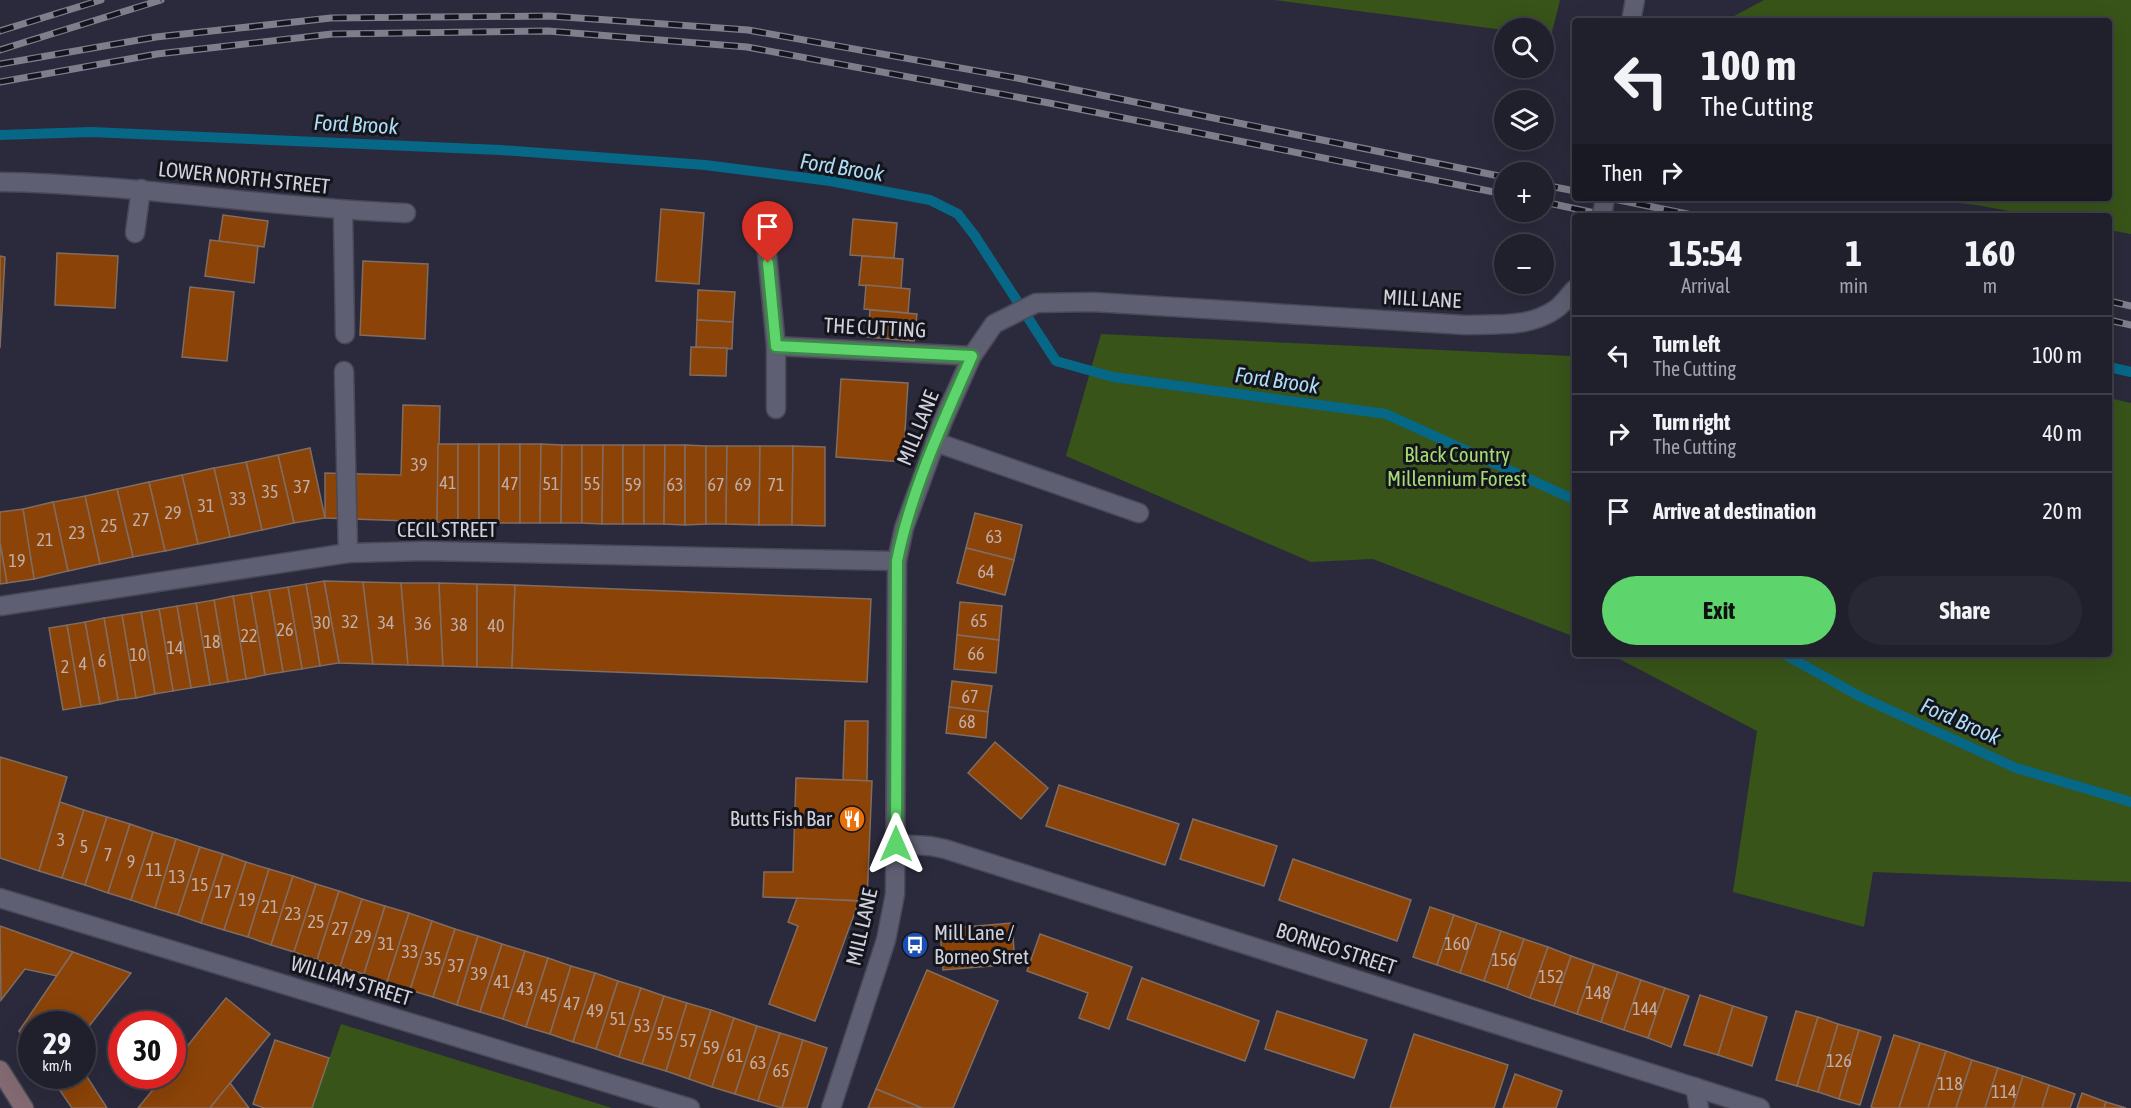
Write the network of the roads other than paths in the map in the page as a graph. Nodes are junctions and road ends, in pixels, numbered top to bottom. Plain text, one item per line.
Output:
1 (1635, 0) edge
2 (1632, 18) edge
3 (0, 182) edge
4 (141, 189) junction
5 (343, 211) junction
6 (406, 213) dead end
7 (135, 233) dead end
8 (766, 243) dead end
9 (1572, 292) edge
10 (345, 334) dead end
11 (776, 346) junction
12 (972, 356) junction
13 (344, 371) dead end
14 (776, 409) dead end
15 (935, 442) junction
16 (1139, 513) dead end
17 (348, 554) junction
18 (897, 561) junction
19 (0, 606) edge
20 (896, 844) junction
21 (0, 897) edge
22 (0, 1070) edge
23 (1695, 1087) junction
24 (24, 1108) edge
25 (690, 1108) edge
26 (831, 1108) edge
27 (1699, 1108) edge
28 (1760, 1108) edge

1 - 2 street
3 - 4 street, LOWER NORTH STREET
4 - 5 street, LOWER NORTH STREET
4 - 7 street, LOWER NORTH STREET
5 - 6 street, LOWER NORTH STREET
5 - 10 street, LOWER NORTH STREET
8 - 11 street
9 - 12 street, MILL LANE
11 - 12 street, THE CUTTING
11 - 14 street
12 - 15 street, MILL LANE
13 - 17 street
15 - 16 street
15 - 18 street, MILL LANE
17 - 18 street, CECIL STREET
17 - 19 street, CECIL STREET
18 - 20 street, MILL LANE
20 - 23 street, BORNEO STREET
20 - 26 street, MILL LANE
21 - 25 street, WILLIAM STREET
22 - 24 street
23 - 27 street
23 - 28 street, BORNEO STREET

